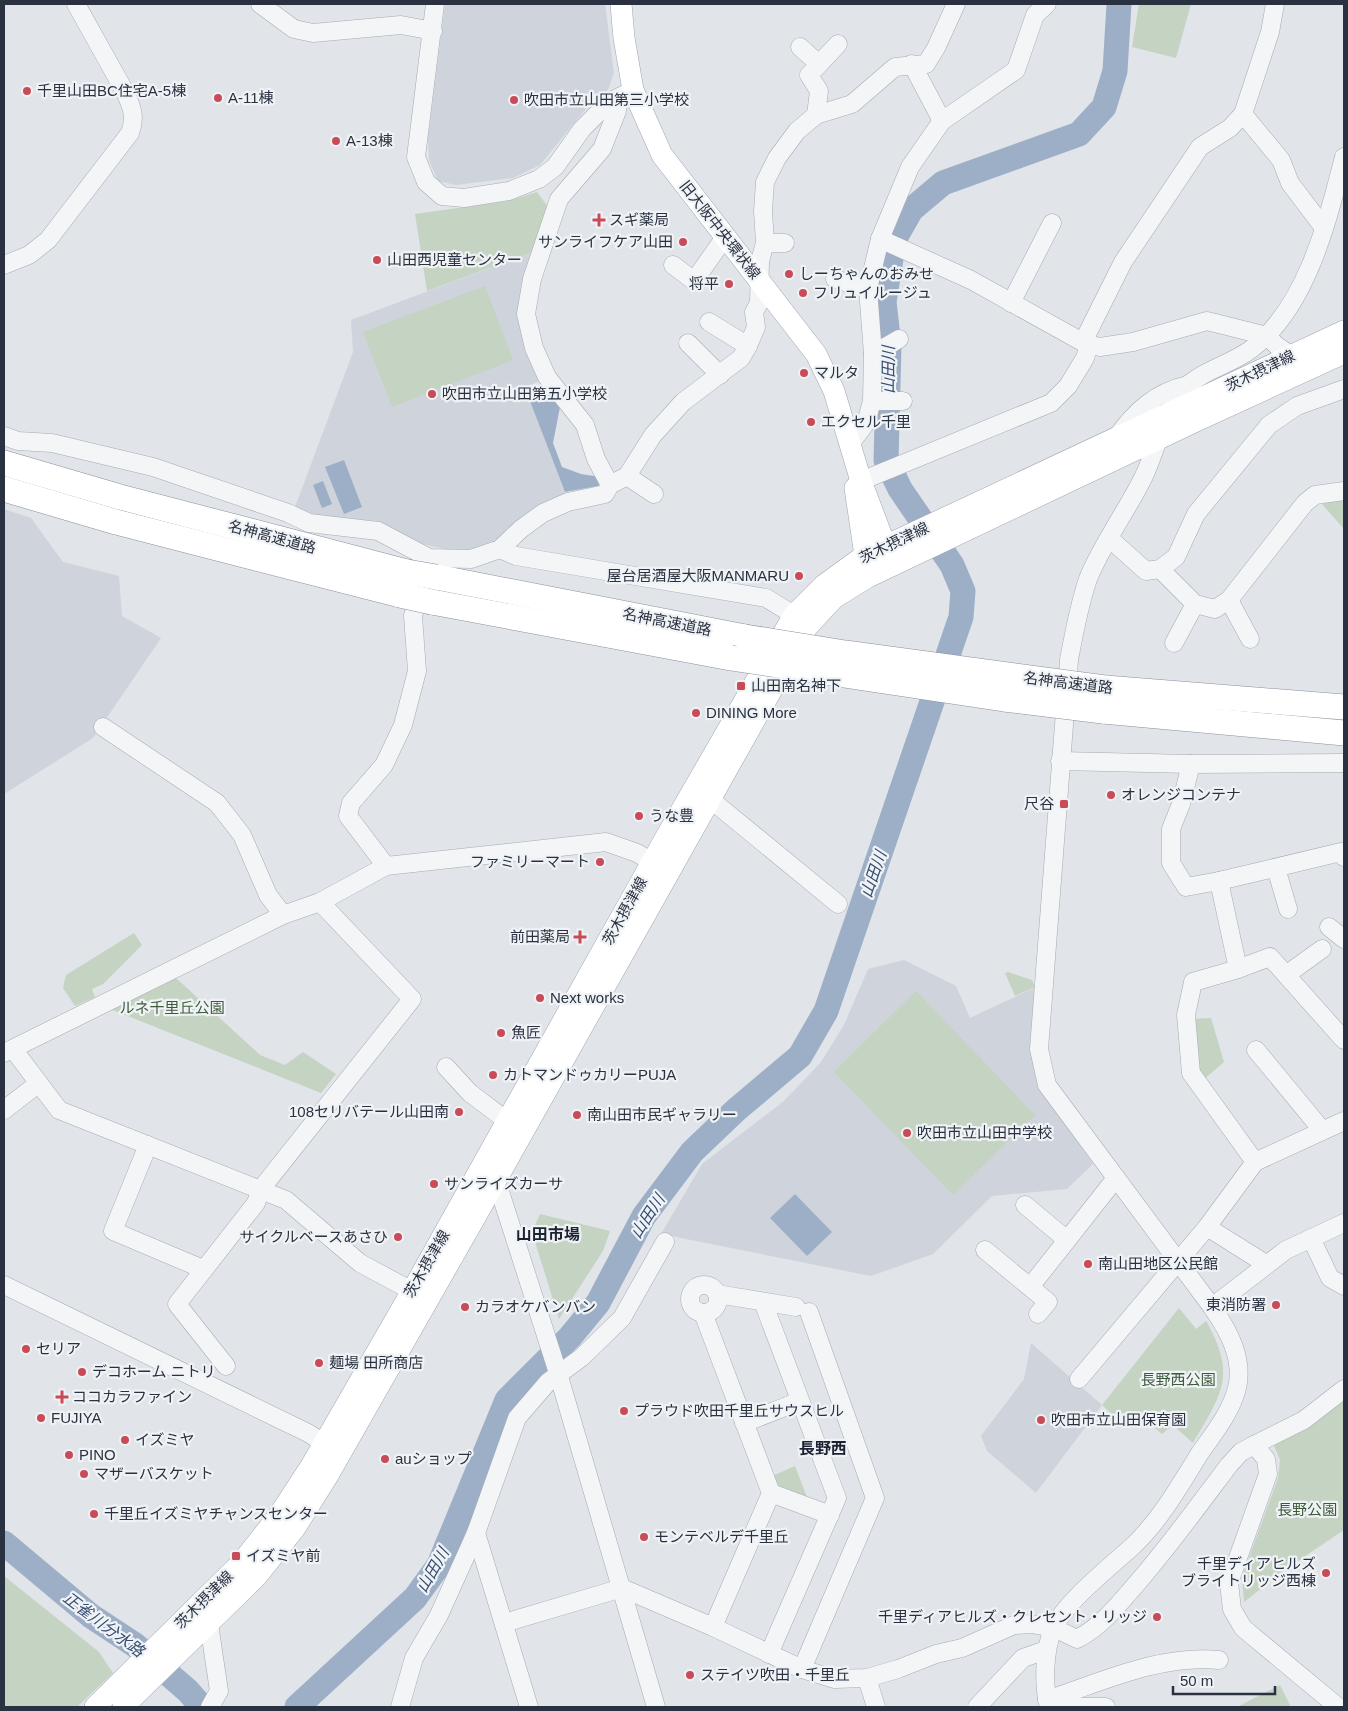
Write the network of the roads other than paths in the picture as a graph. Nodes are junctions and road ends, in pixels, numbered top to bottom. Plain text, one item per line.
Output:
1 (76, 4) edge
2 (260, 4) edge
3 (435, 4) edge
4 (621, 4) edge
5 (956, 4) edge
6 (1047, 4) edge
7 (1275, 4) edge
8 (433, 31) junction
9 (838, 44) dead end
10 (800, 47) dead end
11 (819, 64) junction
12 (912, 64) junction
13 (625, 94) junction
14 (1243, 114) junction
15 (816, 115) junction
16 (942, 121) junction
17 (1344, 157) edge
18 (1340, 184) edge
19 (1052, 223) dead end
20 (1324, 228) junction
21 (725, 237) junction
22 (880, 239) junction
23 (765, 243) junction
24 (785, 243) dead end
25 (4, 265) edge
26 (673, 265) dead end
27 (835, 279) dead end
28 (760, 282) junction
29 (868, 289) junction
30 (1011, 303) junction
31 (709, 322) dead end
32 (1344, 331) edge
33 (1267, 336) junction
34 (899, 339) dead end
35 (688, 343) dead end
36 (1086, 344) junction
37 (748, 346) junction
38 (1344, 353) edge
39 (873, 354) junction
40 (1292, 356) junction
41 (720, 374) junction
42 (1188, 384) junction
43 (1344, 389) edge
44 (872, 401) junction
45 (903, 401) dead end
46 (1170, 413) junction
47 (4, 436) edge
48 (1116, 438) junction
49 (1158, 439) junction
50 (850, 444) junction
51 (4, 463) edge
52 (627, 476) junction
53 (870, 477) junction
54 (610, 485) junction
55 (4, 489) edge
56 (1344, 491) edge
57 (654, 494) dead end
58 (949, 528) junction
59 (1110, 539) junction
60 (500, 549) junction
61 (889, 556) junction
62 (866, 566) junction
63 (432, 568) junction
64 (1160, 569) junction
65 (403, 584) junction
66 (1229, 600) junction
67 (1195, 604) junction
68 (794, 616) junction
69 (1250, 639) dead end
70 (1174, 643) dead end
71 (1104, 699) junction
72 (1344, 707) edge
73 (103, 727) dead end
74 (1344, 733) edge
75 (1060, 761) junction
76 (1344, 763) edge
77 (1191, 764) junction
78 (710, 798) junction
79 (1344, 857) edge
80 (386, 866) junction
81 (661, 867) junction
82 (1276, 868) junction
83 (1219, 881) junction
84 (320, 902) junction
85 (838, 904) dead end
86 (1288, 909) dead end
87 (283, 914) junction
88 (1329, 927) dead end
89 (1344, 939) edge
90 (1322, 949) dead end
91 (1238, 969) junction
92 (1286, 975) junction
93 (1344, 1040) edge
94 (1256, 1050) dead end
95 (8, 1051) edge
96 (446, 1066) dead end
97 (39, 1083) junction
98 (4, 1110) edge
99 (1344, 1120) edge
100 (507, 1121) junction
101 (1322, 1130) junction
102 (148, 1145) junction
103 (1255, 1162) junction
104 (1116, 1178) junction
105 (483, 1183) junction
106 (261, 1189) junction
107 (1025, 1205) dead end
108 (1344, 1223) edge
109 (1207, 1227) junction
110 (1311, 1238) junction
111 (1067, 1240) junction
112 (664, 1242) dead end
113 (985, 1250) dead end
114 (1178, 1260) junction
115 (1266, 1264) junction
116 (203, 1269) junction
117 (4, 1285) edge
118 (1344, 1286) edge
119 (1030, 1287) junction
120 (412, 1290) junction
121 (717, 1294) junction
122 (763, 1302) junction
123 (1212, 1307) junction
124 (703, 1313) junction
125 (1038, 1314) dead end
126 (226, 1366) dead end
127 (558, 1373) junction
128 (1079, 1379) dead end
129 (1344, 1389) edge
130 (800, 1402) junction
131 (744, 1423) junction
132 (1254, 1445) junction
133 (332, 1448) junction
134 (771, 1493) junction
135 (830, 1515) junction
136 (476, 1533) junction
137 (622, 1588) junction
138 (504, 1623) junction
139 (209, 1624) junction
140 (713, 1626) junction
141 (1054, 1628) junction
142 (1046, 1650) junction
143 (164, 1654) junction
144 (769, 1654) junction
145 (1220, 1660) dead end
146 (802, 1669) junction
147 (144, 1673) junction
148 (867, 1678) junction
149 (212, 1705) edge
150 (1048, 1705) edge
151 (94, 1707) edge
152 (124, 1707) edge
153 (400, 1707) edge
154 (528, 1707) edge
155 (656, 1707) edge
156 (876, 1707) edge
157 (977, 1707) edge
158 (1106, 1707) edge
159 (1338, 1707) edge

1 - 25 street
2 - 8 street
3 - 8 street
4 - 13 main road, 旧大阪中央環状線
5 - 12 street
6 - 16 street
7 - 14 street
8 - 13 street
9 - 11 street
10 - 11 street
11 - 15 street
12 - 15 street
12 - 16 street
13 - 21 main road, 旧大阪中央環状線
13 - 54 street
14 - 20 street
14 - 36 street
15 - 23 street
16 - 22 street
17 - 18 street
18 - 20 street
19 - 30 street
20 - 33 street
21 - 26 street
21 - 28 main road, 旧大阪中央環状線
22 - 29 street
22 - 30 street
23 - 24 street
23 - 28 street
27 - 29 street
28 - 37 street
28 - 50 main road, 旧大阪中央環状線
29 - 39 street
30 - 36 street
31 - 37 street
32 - 40 main road, 茨木摂津線
33 - 36 street
33 - 40 street
33 - 42 street
34 - 39 street
35 - 41 street
36 - 53 street
37 - 41 street
38 - 49 main road, 茨木摂津線
39 - 44 street
40 - 46 main road, 茨木摂津線
41 - 52 street
42 - 46 street
42 - 48 street
43 - 64 street
44 - 45 street
44 - 50 street
46 - 48 main road, 茨木摂津線
46 - 49 street
47 - 63 street
48 - 58 main road, 茨木摂津線
49 - 58 main road, 茨木摂津線
49 - 59 street
50 - 53 main road, 旧大阪中央環状線
50 - 62 main road, 旧大阪中央環状線
51 - 65 highway, 名神高速道路
52 - 54 street
52 - 57 street
53 - 61 main road, 旧大阪中央環状線
54 - 60 street
55 - 65 highway, 名神高速道路
56 - 66 street
58 - 61 main road, 茨木摂津線
59 - 64 street
59 - 75 street
60 - 63 street
60 - 68 street
61 - 62 main road, 茨木摂津線
62 - 68 main road, 茨木摂津線
62 - 78 main road, 茨木摂津線
63 - 65 highway, 名神高速道路, bridge
63 - 71 highway, 名神高速道路, bridge
63 - 80 street
64 - 67 street
65 - 71 highway, 名神高速道路, bridge
66 - 67 street
66 - 69 street
67 - 70 street
68 - 81 main road, 茨木摂津線
71 - 72 highway, 名神高速道路
71 - 74 highway, 名神高速道路
73 - 87 street
75 - 77 street
75 - 104 street
76 - 77 street
77 - 83 street
78 - 81 main road, 茨木摂津線
78 - 85 street
79 - 82 street
80 - 81 street
80 - 84 street
81 - 100 main road, 茨木摂津線
81 - 105 main road, 茨木摂津線
82 - 83 street
82 - 86 street
83 - 91 street
84 - 87 street
84 - 106 street
87 - 95 street
88 - 89 street
90 - 92 street
91 - 92 street
91 - 103 street
92 - 93 street
94 - 101 street
95 - 97 street
96 - 100 street
97 - 98 street
97 - 102 street
99 - 101 street
100 - 105 main road, 茨木摂津線
101 - 103 street
102 - 106 street
102 - 116 street
103 - 109 street
104 - 111 street
104 - 114 street
105 - 120 main road, 茨木摂津線
105 - 127 street
105 - 133 main road, 茨木摂津線
106 - 116 street
106 - 120 street
107 - 111 street
108 - 110 street
109 - 114 street
109 - 115 street
110 - 115 street
110 - 118 street
111 - 119 street
112 - 127 street
113 - 119 street
114 - 123 street
114 - 128 street
115 - 123 street
116 - 126 street
117 - 133 street
119 - 125 street
120 - 133 main road, 茨木摂津線
121 - 122 street
121 - 124 street
121 - 124 street
122 - 130 street
122 - 146 street
123 - 141 street
124 - 131 street
127 - 136 street
127 - 137 street
129 - 132 street
130 - 131 street
130 - 135 street
131 - 134 street
132 - 141 street
132 - 159 street
133 - 139 main road, 茨木摂津線
133 - 143 main road, 茨木摂津線
134 - 135 street
134 - 140 street
135 - 144 street
136 - 138 street
136 - 153 street
137 - 138 street
137 - 140 street
137 - 155 street
138 - 154 street
139 - 143 main road, 茨木摂津線
139 - 149 street
140 - 144 street
141 - 142 street
141 - 148 street
142 - 150 street
142 - 157 street
143 - 147 main road, 茨木摂津線
144 - 146 street
145 - 150 street
146 - 148 street
147 - 151 main road, 茨木摂津線
147 - 152 main road, 茨木摂津線
148 - 156 street
150 - 158 street

